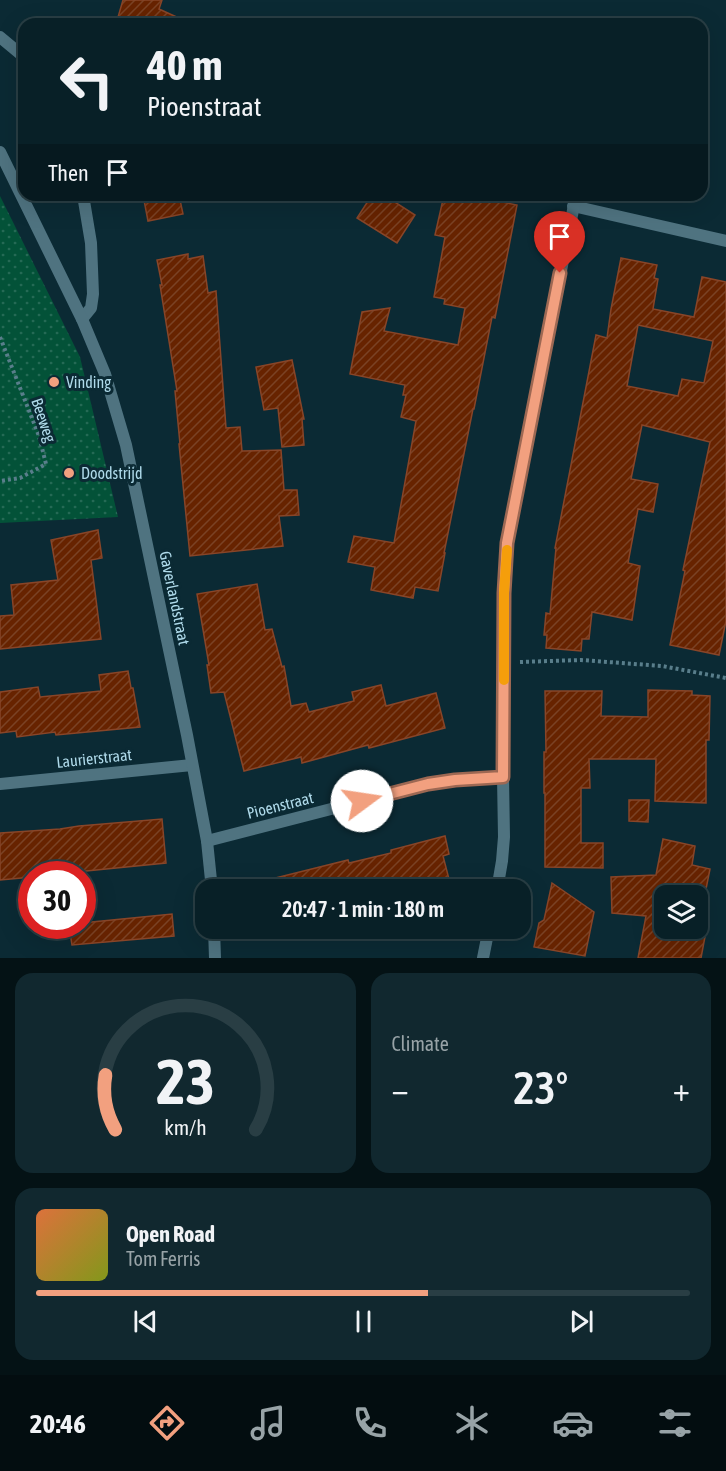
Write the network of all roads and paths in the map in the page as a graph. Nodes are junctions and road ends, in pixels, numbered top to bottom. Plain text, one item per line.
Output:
1 (0, 37) edge
2 (18, 51) edge
3 (0, 152) edge
4 (18, 189) edge
5 (24, 201) edge
6 (83, 201) edge
7 (575, 201) edge
8 (579, 201) edge
9 (726, 241) edge
10 (82, 319) junction
11 (0, 337) edge
12 (0, 481) edge
13 (504, 663) junction
14 (726, 678) edge
15 (192, 765) junction
16 (503, 777) junction
17 (0, 784) edge
18 (207, 841) junction
19 (211, 879) edge
20 (499, 879) edge
21 (214, 939) edge
22 (487, 939) edge
23 (215, 958) edge
24 (483, 958) edge

1 - 2 street
3 - 4 street, Gaverlandstraat
5 - 10 street, Gaverlandstraat
6 - 10 street
7 - 13 street
8 - 9 street
10 - 15 street, Gaverlandstraat
11 - 12 path, Beeweg
13 - 14 path
13 - 16 street
15 - 17 street, Laurierstraat
15 - 18 street, Gaverlandstraat
16 - 18 street, Pioenstraat
16 - 20 street
18 - 19 street, Gaverlandstraat
21 - 23 street
22 - 24 street

